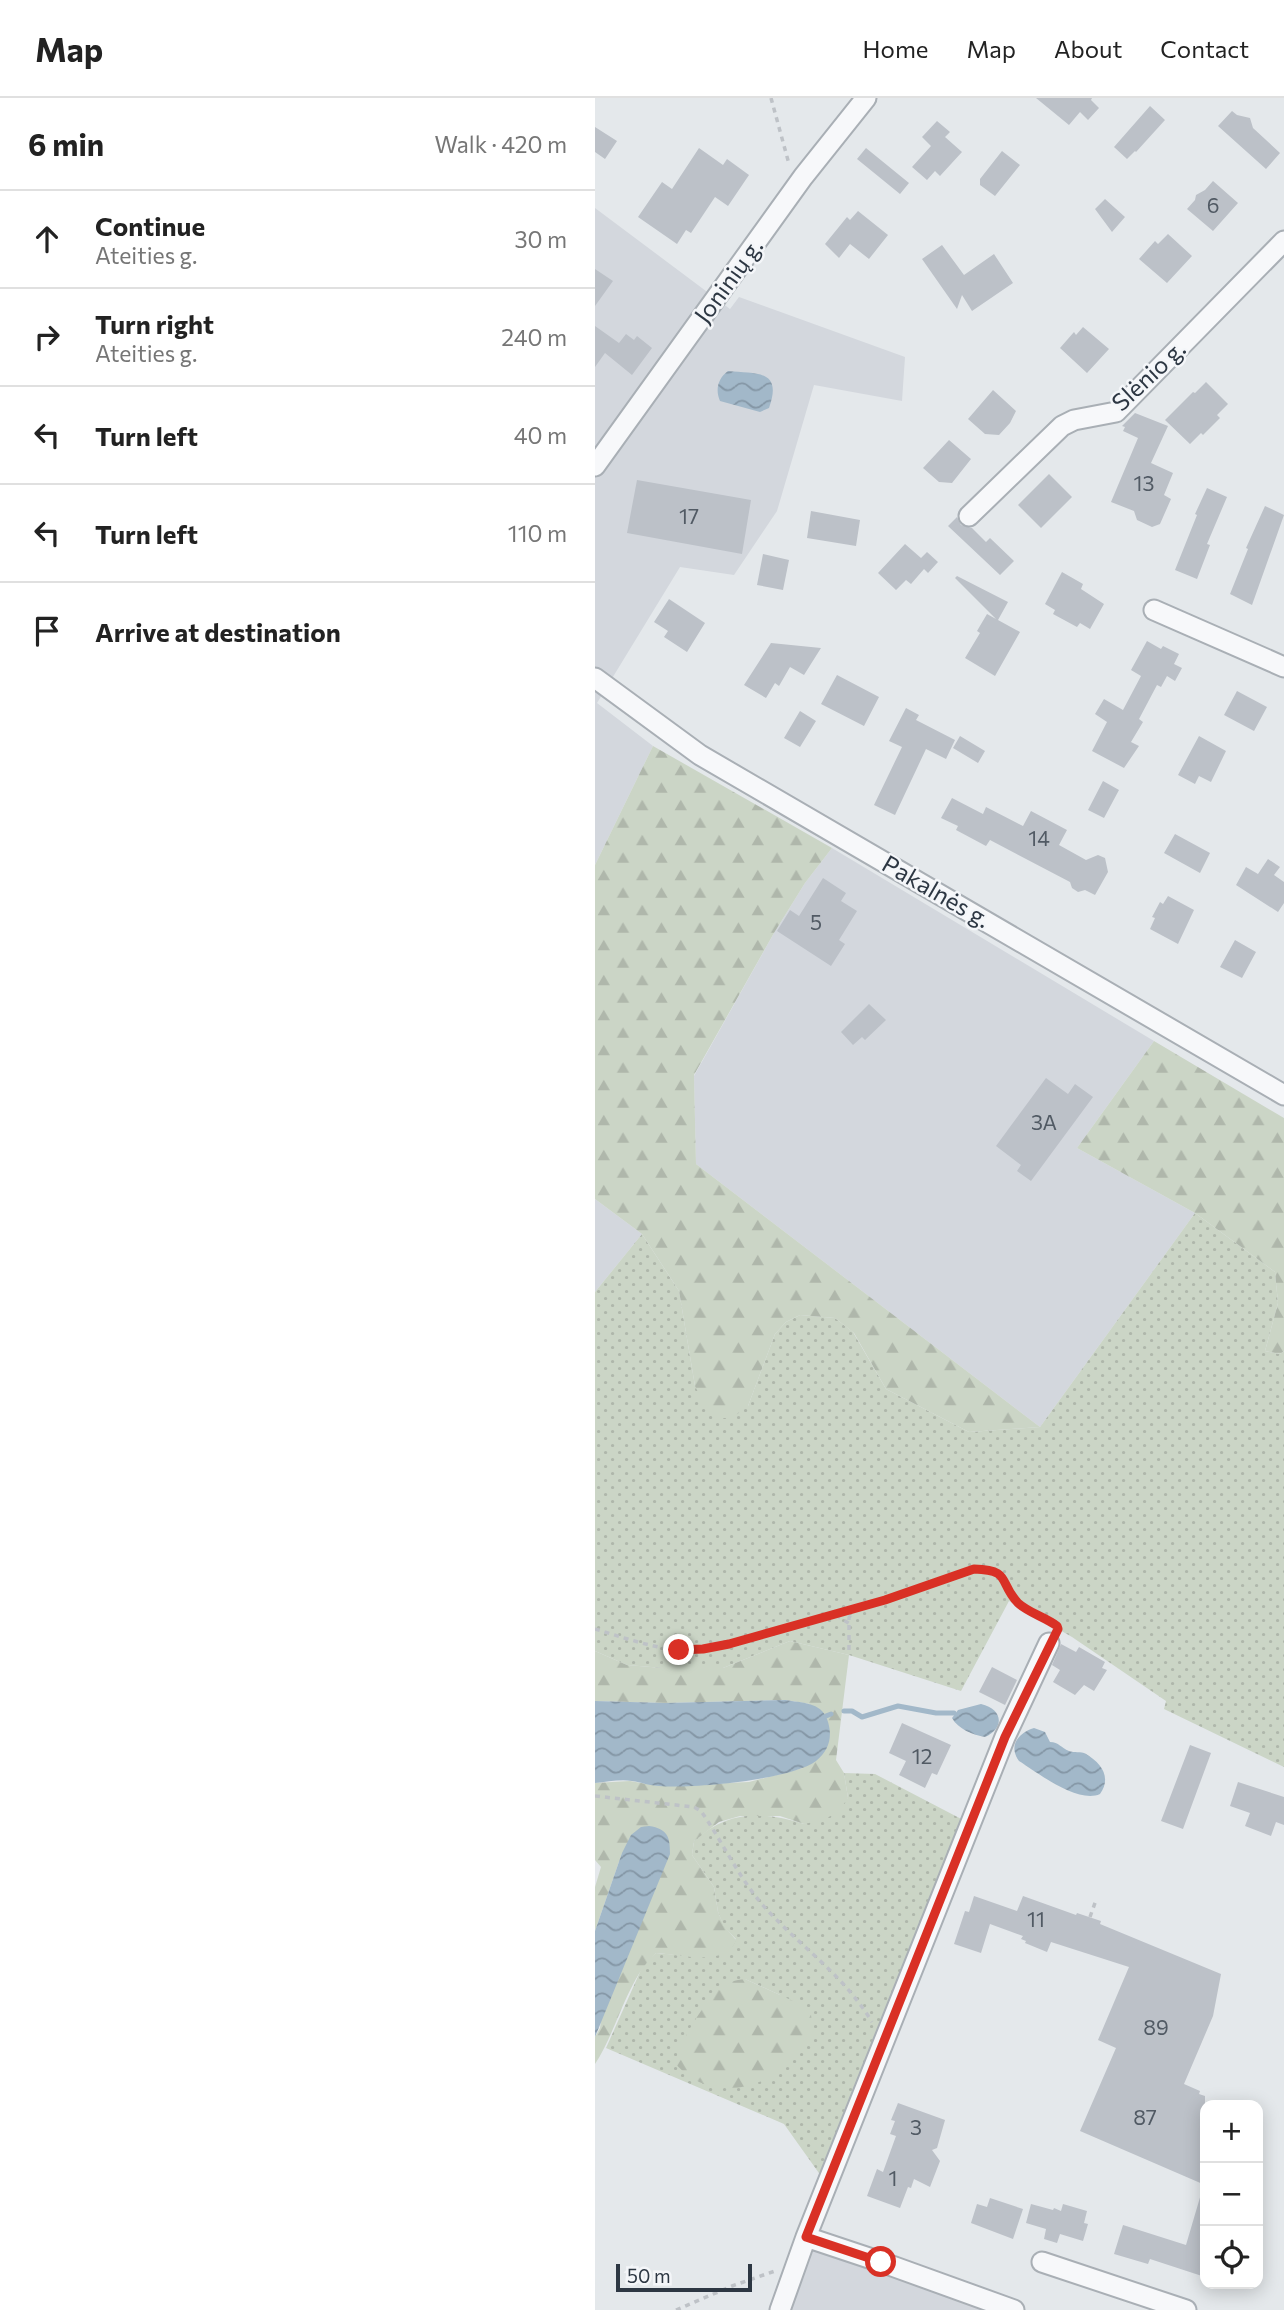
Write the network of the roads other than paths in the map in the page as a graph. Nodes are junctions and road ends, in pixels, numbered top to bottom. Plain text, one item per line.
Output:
1 (866, 98) edge
2 (1284, 241) edge
3 (595, 466) edge
4 (969, 516) dead end
5 (1154, 610) dead end
6 (1284, 667) edge
7 (595, 678) edge
8 (1284, 1095) edge
9 (1049, 1643) road end
10 (806, 2237) junction
11 (1042, 2262) dead end
12 (780, 2310) edge
13 (1014, 2310) edge
14 (1186, 2310) edge

1 - 3 street, Joninių g.
2 - 4 street, Slėnio g.
5 - 6 street
7 - 8 street, Pakalnės g.
9 - 10 street
10 - 12 street
10 - 13 street
11 - 14 street

